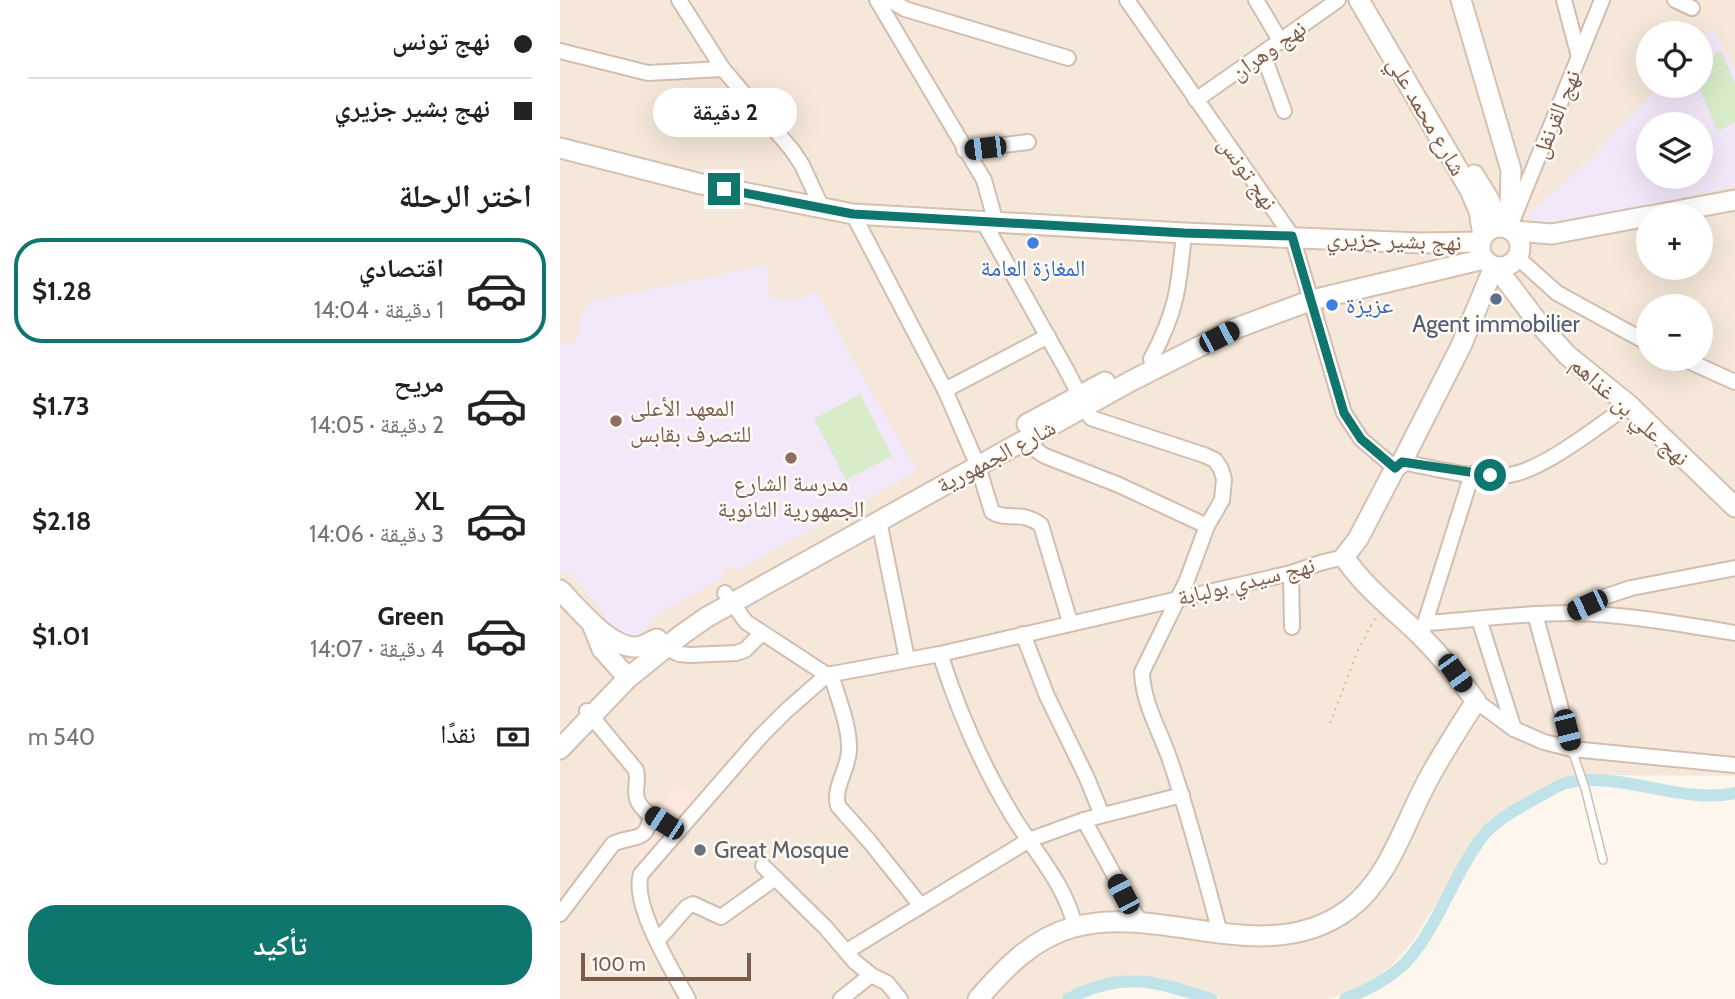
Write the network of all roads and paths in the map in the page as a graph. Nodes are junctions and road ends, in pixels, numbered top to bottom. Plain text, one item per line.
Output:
1 (679, 0) edge
2 (877, 0) edge
3 (890, 0) edge
4 (1127, 0) edge
5 (1256, 0) edge
6 (1338, 0) edge
7 (1359, 0) edge
8 (1374, 0) edge
9 (1461, 0) edge
10 (1564, 0) edge
11 (1602, 0) edge
12 (1675, 0) edge
13 (1692, 8) dead end
14 (1281, 42) junction
15 (560, 51) edge
16 (1263, 54) junction
17 (1579, 57) junction
18 (1068, 58) dead end
19 (723, 69) junction
20 (1196, 100) junction
21 (1284, 111) dead end
22 (1028, 142) dead end
23 (560, 148) edge
24 (964, 150) junction
25 (1735, 200) edge
26 (1713, 204) edge
27 (822, 208) junction
28 (853, 214) junction
29 (1636, 218) edge
30 (989, 222) junction
31 (1508, 228) junction
32 (1184, 233) junction
33 (1552, 234) junction
34 (1292, 236) junction
35 (1486, 253) junction
36 (1518, 258) junction
37 (1311, 296) junction
38 (1531, 311) junction
39 (1048, 336) junction
40 (1636, 337) edge
41 (1151, 359) junction
42 (1711, 371) edge
43 (1735, 382) edge
44 (944, 390) junction
45 (1082, 402) junction
46 (1629, 405) junction
47 (1031, 438) junction
48 (976, 460) junction
49 (1399, 465) junction
50 (1472, 474) junction
51 (1735, 507) edge
52 (878, 521) junction
53 (1207, 526) junction
54 (1344, 557) junction
55 (1735, 568) edge
56 (1291, 573) junction
57 (560, 590) edge
58 (728, 598) junction
59 (1179, 598) junction
60 (1385, 602) junction
61 (1570, 613) junction
62 (1535, 614) junction
63 (1479, 619) junction
64 (1070, 622) junction
65 (592, 623) junction
66 (1292, 626) dead end
67 (1423, 630) junction
68 (1735, 633) edge
69 (761, 634) junction
70 (1023, 634) junction
71 (661, 643) junction
72 (940, 654) junction
73 (907, 659) junction
74 (624, 674) junction
75 (829, 675) junction
76 (1476, 701) junction
77 (590, 713) junction
78 (1330, 723) dead end
79 (1514, 729) junction
80 (560, 737) edge
81 (560, 750) edge
82 (1574, 754) junction
83 (1735, 765) edge
84 (1182, 794) junction
85 (651, 814) junction
86 (1102, 815) junction
87 (1084, 820) junction
88 (677, 832) junction
89 (634, 840) junction
90 (1029, 841) junction
91 (655, 857) junction
92 (1602, 860) dead end
93 (763, 866) dead end
94 (774, 879) junction
95 (921, 906) junction
96 (560, 914) edge
97 (1141, 923) junction
98 (1075, 926) junction
99 (1220, 933) junction
100 (657, 941) junction
101 (847, 951) junction
102 (871, 975) junction
103 (688, 999) edge
104 (841, 999) edge
105 (900, 999) edge
106 (978, 999) edge

1 - 19 street
2 - 24 street
3 - 18 street
4 - 20 street, نهج تونس
5 - 14 street
6 - 14 street, نهج وهران
7 - 35 street, شارع محمد علي
8 - 31 street, شارع محمد علي
9 - 31 street
10 - 17 street
11 - 17 street, نهج القرنفل
12 - 13 street
14 - 16 street, نهج وهران
15 - 19 street
16 - 20 street, نهج وهران
16 - 21 street
17 - 31 street, نهج القرنفل
19 - 27 street
20 - 34 street, نهج تونس
22 - 24 street
23 - 27 street, نهج بشير جزيري
24 - 30 street
25 - 26 street
27 - 28 street, نهج بشير جزيري
28 - 30 street, نهج بشير جزيري
28 - 44 street
29 - 33 street
30 - 32 street, نهج بشير جزيري
30 - 39 street
31 - 33 street
31 - 35 street
31 - 36 street
32 - 34 street, نهج بشير جزيري
32 - 41 street
33 - 36 street
34 - 35 street, نهج بشير جزيري
34 - 37 street, نهج تونس
35 - 36 street
35 - 37 street, شارع الجمهورية
35 - 38 street, نهج علي بن غذاهم
35 - 49 street, نهج سيدي بولبابة
36 - 38 street, نهج علي بن غذاهم
36 - 40 street
37 - 41 street, شارع الجمهورية
37 - 45 street, شارع الجمهورية
37 - 49 street, نهج تونس
38 - 46 street, نهج علي بن غذاهم
39 - 44 street
39 - 45 street
41 - 45 street, شارع الجمهورية
42 - 43 street
44 - 48 street
45 - 47 street, شارع الجمهورية
45 - 48 street, شارع الجمهورية
45 - 53 street
46 - 50 street
46 - 51 street, نهج علي بن غذاهم
47 - 48 street, شارع الجمهورية
47 - 53 street
48 - 52 street, شارع الجمهورية
48 - 58 street, شارع الجمهورية
48 - 64 street
49 - 50 street
49 - 54 street, نهج سيدي بولبابة
50 - 67 street
52 - 58 street, شارع الجمهورية
52 - 73 street
53 - 59 street
54 - 56 street, نهج سيدي بولبابة
54 - 60 street
55 - 61 street
56 - 59 street, نهج سيدي بولبابة
56 - 66 street
57 - 65 street
58 - 69 street
58 - 71 street, شارع الجمهورية
59 - 64 street, نهج سيدي بولبابة
59 - 84 street
60 - 67 street
60 - 78 path
61 - 62 street
61 - 68 street
62 - 63 street
62 - 82 street
63 - 67 street
63 - 79 street
64 - 70 street, نهج سيدي بولبابة
65 - 71 street
65 - 74 street
67 - 76 street
69 - 71 street
69 - 75 street
70 - 72 street, نهج سيدي بولبابة
70 - 86 street
71 - 74 street, شارع الجمهورية
72 - 73 street, نهج سيدي بولبابة
72 - 90 street
73 - 75 street, نهج سيدي بولبابة
74 - 77 street, شارع الجمهورية
75 - 88 street
75 - 95 street
76 - 79 street
76 - 99 street
77 - 80 street, شارع الجمهورية
77 - 81 street, شارع الجمهورية
77 - 85 street
79 - 82 street
82 - 83 street
82 - 92 lane
84 - 86 street
84 - 99 street
85 - 88 street
85 - 89 street
86 - 87 street
87 - 90 street
87 - 97 street
88 - 91 street
89 - 91 street
89 - 96 street
90 - 95 street
90 - 98 street
91 - 100 street
93 - 94 street
94 - 100 street
94 - 101 street
95 - 101 street
97 - 98 street
97 - 99 street
98 - 106 street
100 - 103 street
101 - 102 street
102 - 104 street
102 - 105 street

